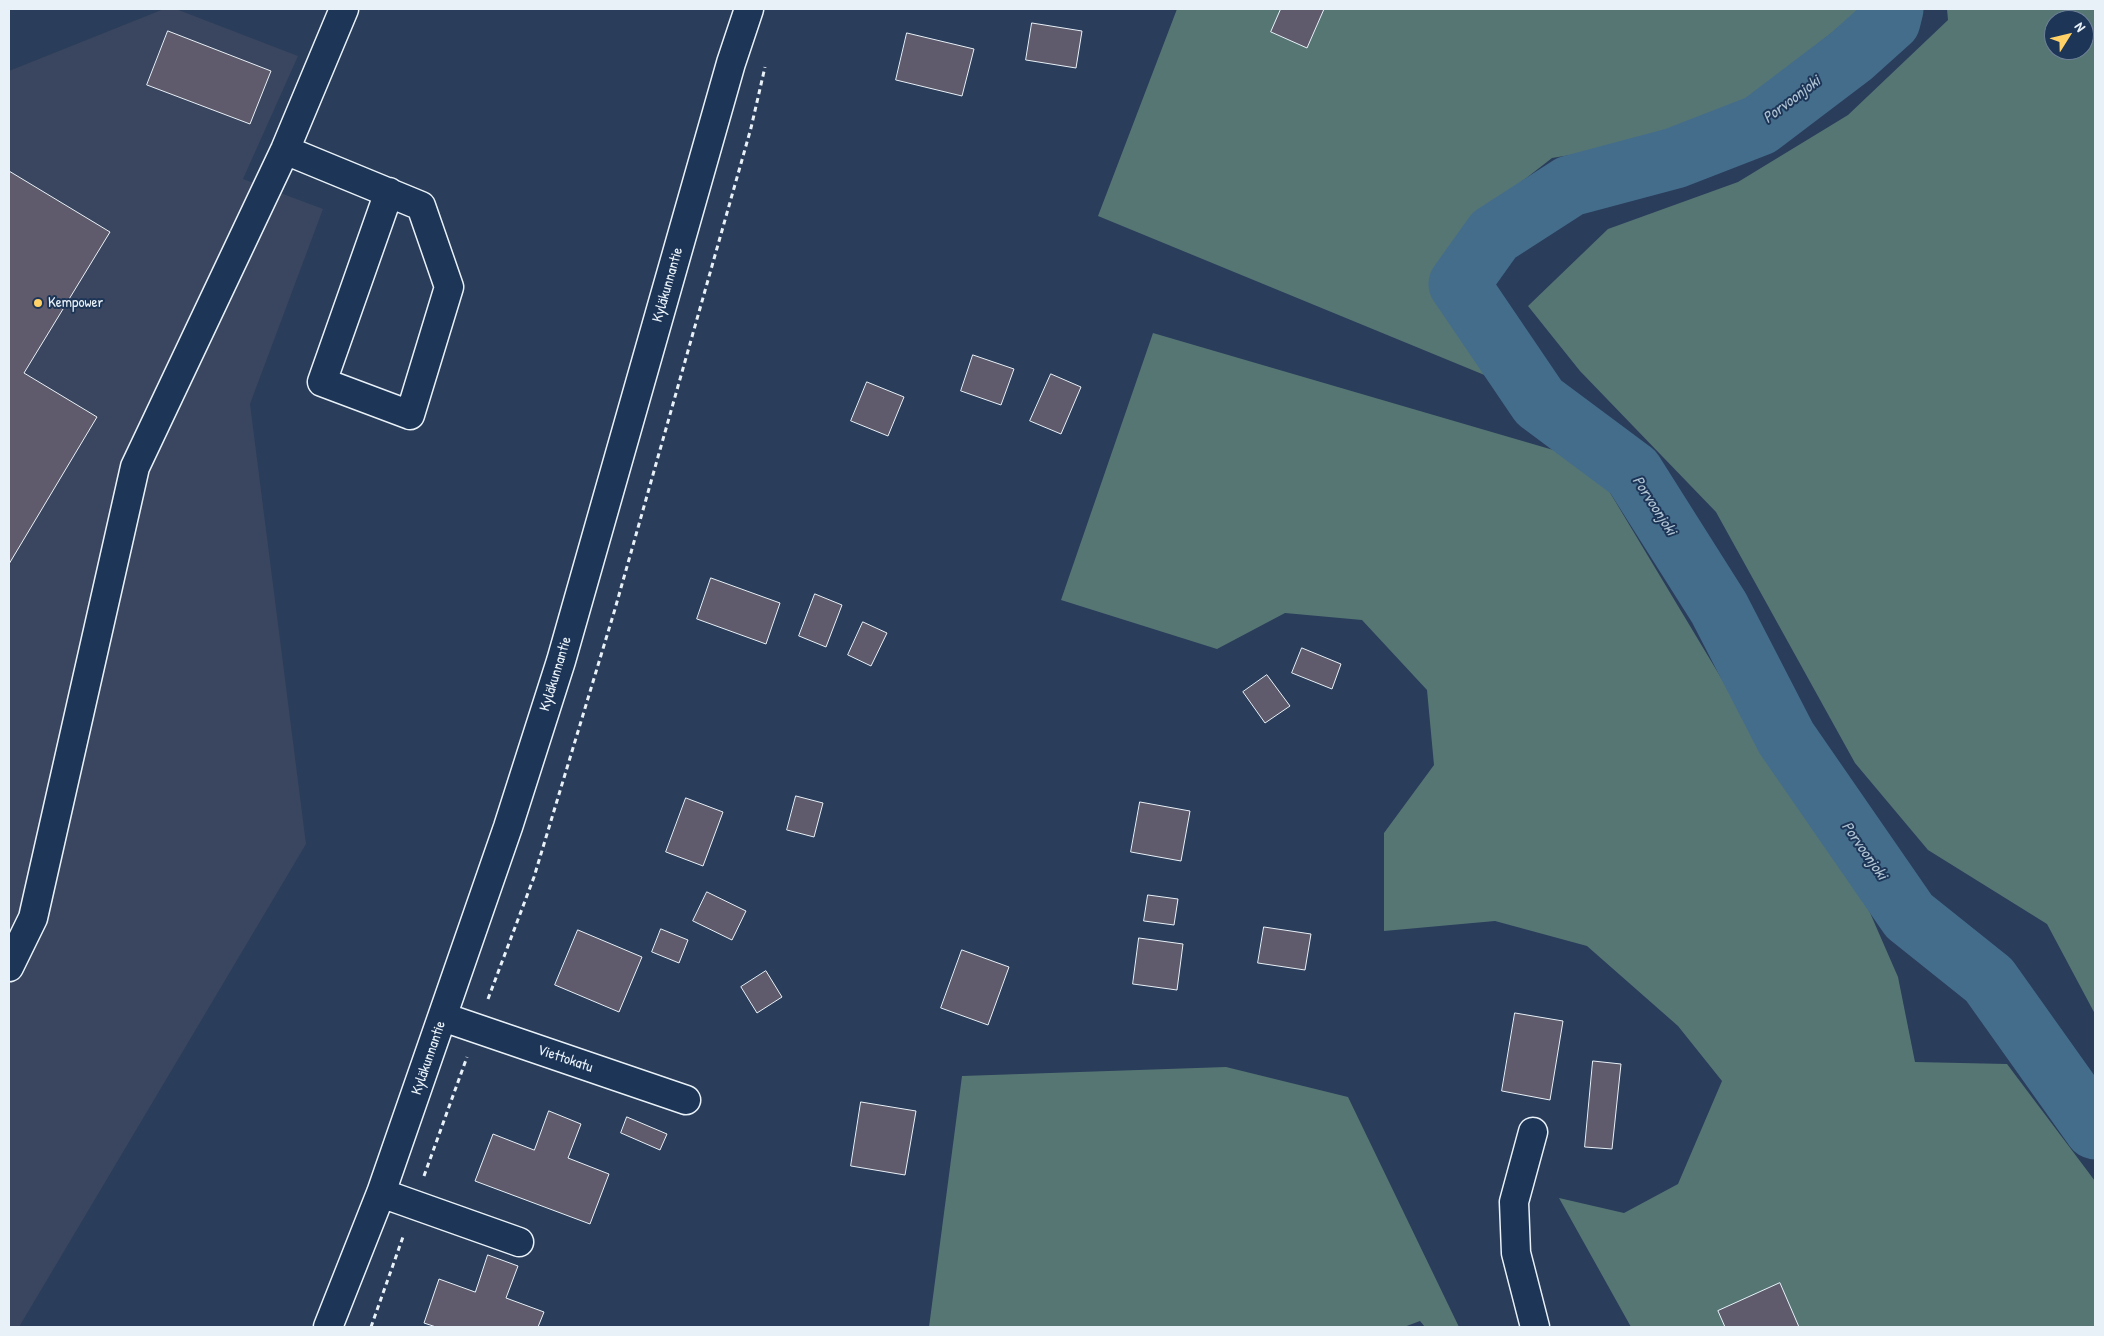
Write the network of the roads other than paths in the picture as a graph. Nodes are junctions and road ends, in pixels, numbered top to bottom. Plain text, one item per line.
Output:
1 (344, 9) edge
2 (749, 9) edge
3 (285, 150) junction
4 (389, 192) junction
5 (9, 967) edge
6 (443, 1017) junction
7 (686, 1100) dead end
8 (1533, 1132) dead end
9 (381, 1193) junction
10 (519, 1242) dead end
11 (328, 1327) edge
12 (1535, 1327) edge

1 - 3 street
2 - 6 street, Kyläkunnantie
3 - 4 street
3 - 5 street
4 - 4 street
6 - 7 street, Viettokatu
6 - 9 street, Kyläkunnantie
8 - 12 street
9 - 10 street
9 - 11 street, Kyläkunnantie

